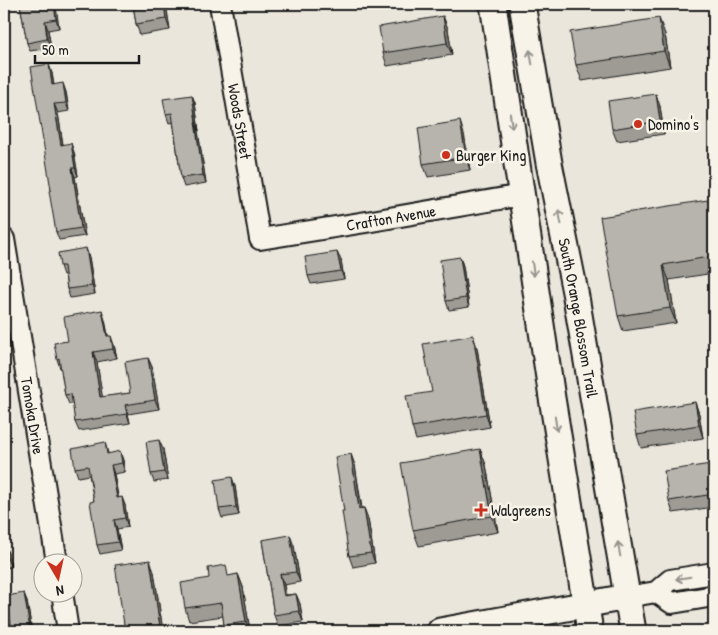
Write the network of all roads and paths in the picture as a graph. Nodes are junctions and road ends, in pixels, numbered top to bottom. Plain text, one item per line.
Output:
1 (220, 4) edge
2 (493, 4) edge
3 (522, 4) edge
4 (522, 195) junction
5 (4, 239) edge
6 (260, 239) joint
7 (55, 552) edge
8 (714, 573) edge
9 (656, 592) junction
10 (714, 596) edge
11 (627, 597) junction
12 (64, 602) edge
13 (586, 604) junction
14 (68, 631) edge
15 (440, 631) edge
16 (590, 631) edge
17 (632, 631) edge

1 - 6 street, Woods Street
2 -> 4 main road
11 -> 3 main road, South Orange Blossom Trail
4 - 6 street, Crafton Avenue
4 -> 13 main road
5 - 7 street, Tomoka Drive
8 -> 9 street
9 - 10 street
9 - 11 street
11 - 13 main road
11 - 17 main road, South Orange Blossom Trail
12 - 14 street
13 - 15 main road
13 - 16 main road

